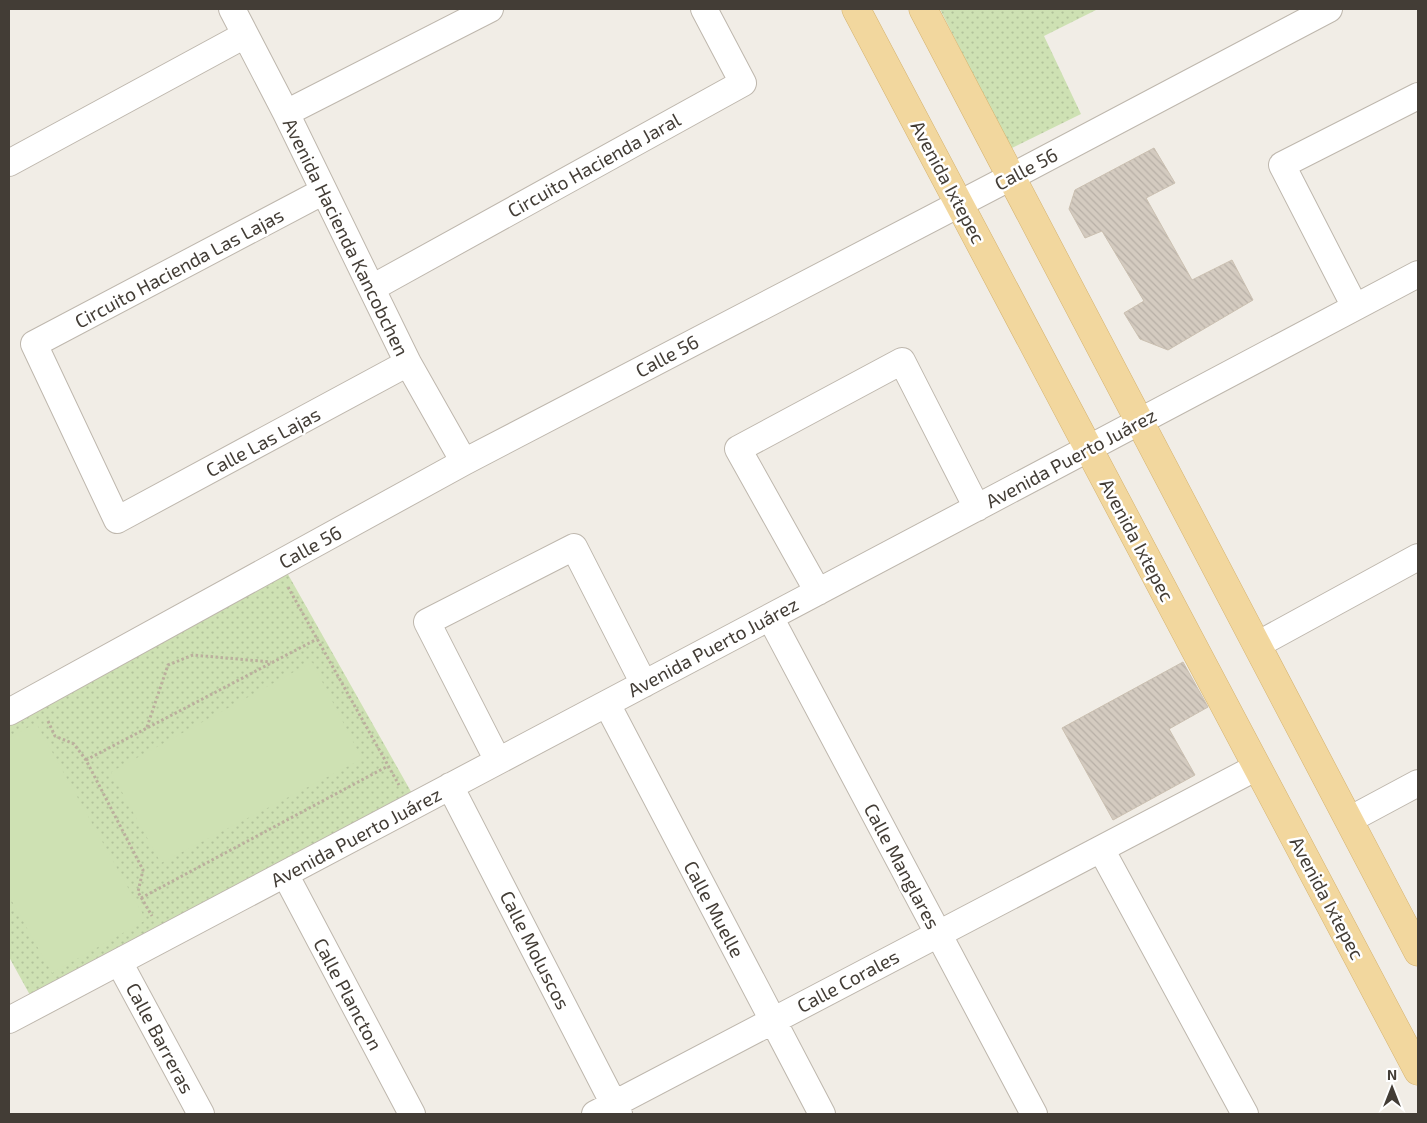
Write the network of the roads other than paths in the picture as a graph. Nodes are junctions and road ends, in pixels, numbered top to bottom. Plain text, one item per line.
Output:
1 (232, 9) edge
2 (490, 9) edge
3 (704, 9) edge
4 (856, 9) edge
5 (923, 9) edge
6 (1330, 9) edge
7 (246, 35) junction
8 (1418, 96) edge
9 (286, 113) junction
10 (9, 163) edge
11 (1011, 177) junction
12 (324, 191) junction
13 (960, 204) junction
14 (1418, 274) edge
15 (372, 288) junction
16 (1356, 307) junction
17 (408, 363) junction
18 (1139, 422) junction
19 (1089, 448) junction
20 (464, 462) junction
21 (977, 508) junction
22 (117, 520) joint
23 (1418, 556) edge
24 (818, 592) junction
25 (770, 617) junction
26 (1257, 645) junction
27 (644, 684) junction
28 (607, 704) junction
29 (9, 712) edge
30 (498, 761) junction
31 (1257, 767) junction
32 (1418, 783) edge
33 (450, 786) junction
34 (1349, 820) junction
35 (1101, 849) junction
36 (284, 874) junction
37 (938, 934) junction
38 (1418, 952) edge
39 (119, 962) junction
40 (9, 1020) edge
41 (773, 1021) junction
42 (1418, 1071) edge
43 (610, 1111) edge
44 (201, 1114) edge
45 (412, 1114) edge
46 (822, 1114) edge
47 (1034, 1114) edge
48 (1245, 1114) edge

1 - 7 street, Avenida Hacienda Kancobchen
2 - 9 street
3 - 15 street, Circuito Hacienda Jaral
4 - 13 main road, Avenida Ixtepec
5 - 11 main road
6 - 11 street, Calle 56
7 - 9 street, Avenida Hacienda Kancobchen
7 - 10 street
8 - 16 street
9 - 12 street, Avenida Hacienda Kancobchen
11 - 13 street, Calle 56
11 - 18 main road
12 - 15 street, Avenida Hacienda Kancobchen
12 - 22 street, Circuito Hacienda Las Lajas
13 - 19 main road, Avenida Ixtepec
13 - 20 street, Calle 56
14 - 16 street, Avenida Puerto Juárez
15 - 17 street, Avenida Hacienda Kancobchen
16 - 18 street, Avenida Puerto Juárez
17 - 20 street, Avenida Hacienda Kancobchen
17 - 22 street, Calle Las Lajas
18 - 19 street, Avenida Puerto Juárez
18 - 26 main road
19 - 21 street, Avenida Puerto Juárez
19 - 31 main road, Avenida Ixtepec
20 - 29 street, Calle 56
21 - 24 street, Avenida Puerto Juárez
21 - 24 street
23 - 26 street
24 - 25 street, Avenida Puerto Juárez
25 - 27 street, Avenida Puerto Juárez
25 - 37 street, Calle Manglares
26 - 34 main road
27 - 28 street, Avenida Puerto Juárez
27 - 30 street
28 - 30 street, Avenida Puerto Juárez
28 - 41 street, Calle Muelle
30 - 33 street, Avenida Puerto Juárez
31 - 35 street, Calle Corales
31 - 42 main road, Avenida Ixtepec
32 - 34 street
33 - 36 street, Avenida Puerto Juárez
33 - 43 street, Calle Moluscos
34 - 38 main road
35 - 37 street, Calle Corales
35 - 48 street
36 - 39 street, Avenida Puerto Juárez
36 - 45 street, Calle Plancton
37 - 41 street, Calle Corales
37 - 47 street, Calle Manglares
39 - 40 street, Avenida Puerto Juárez
39 - 44 street, Calle Barreras
41 - 43 street, Calle Corales
41 - 46 street, Calle Muelle

